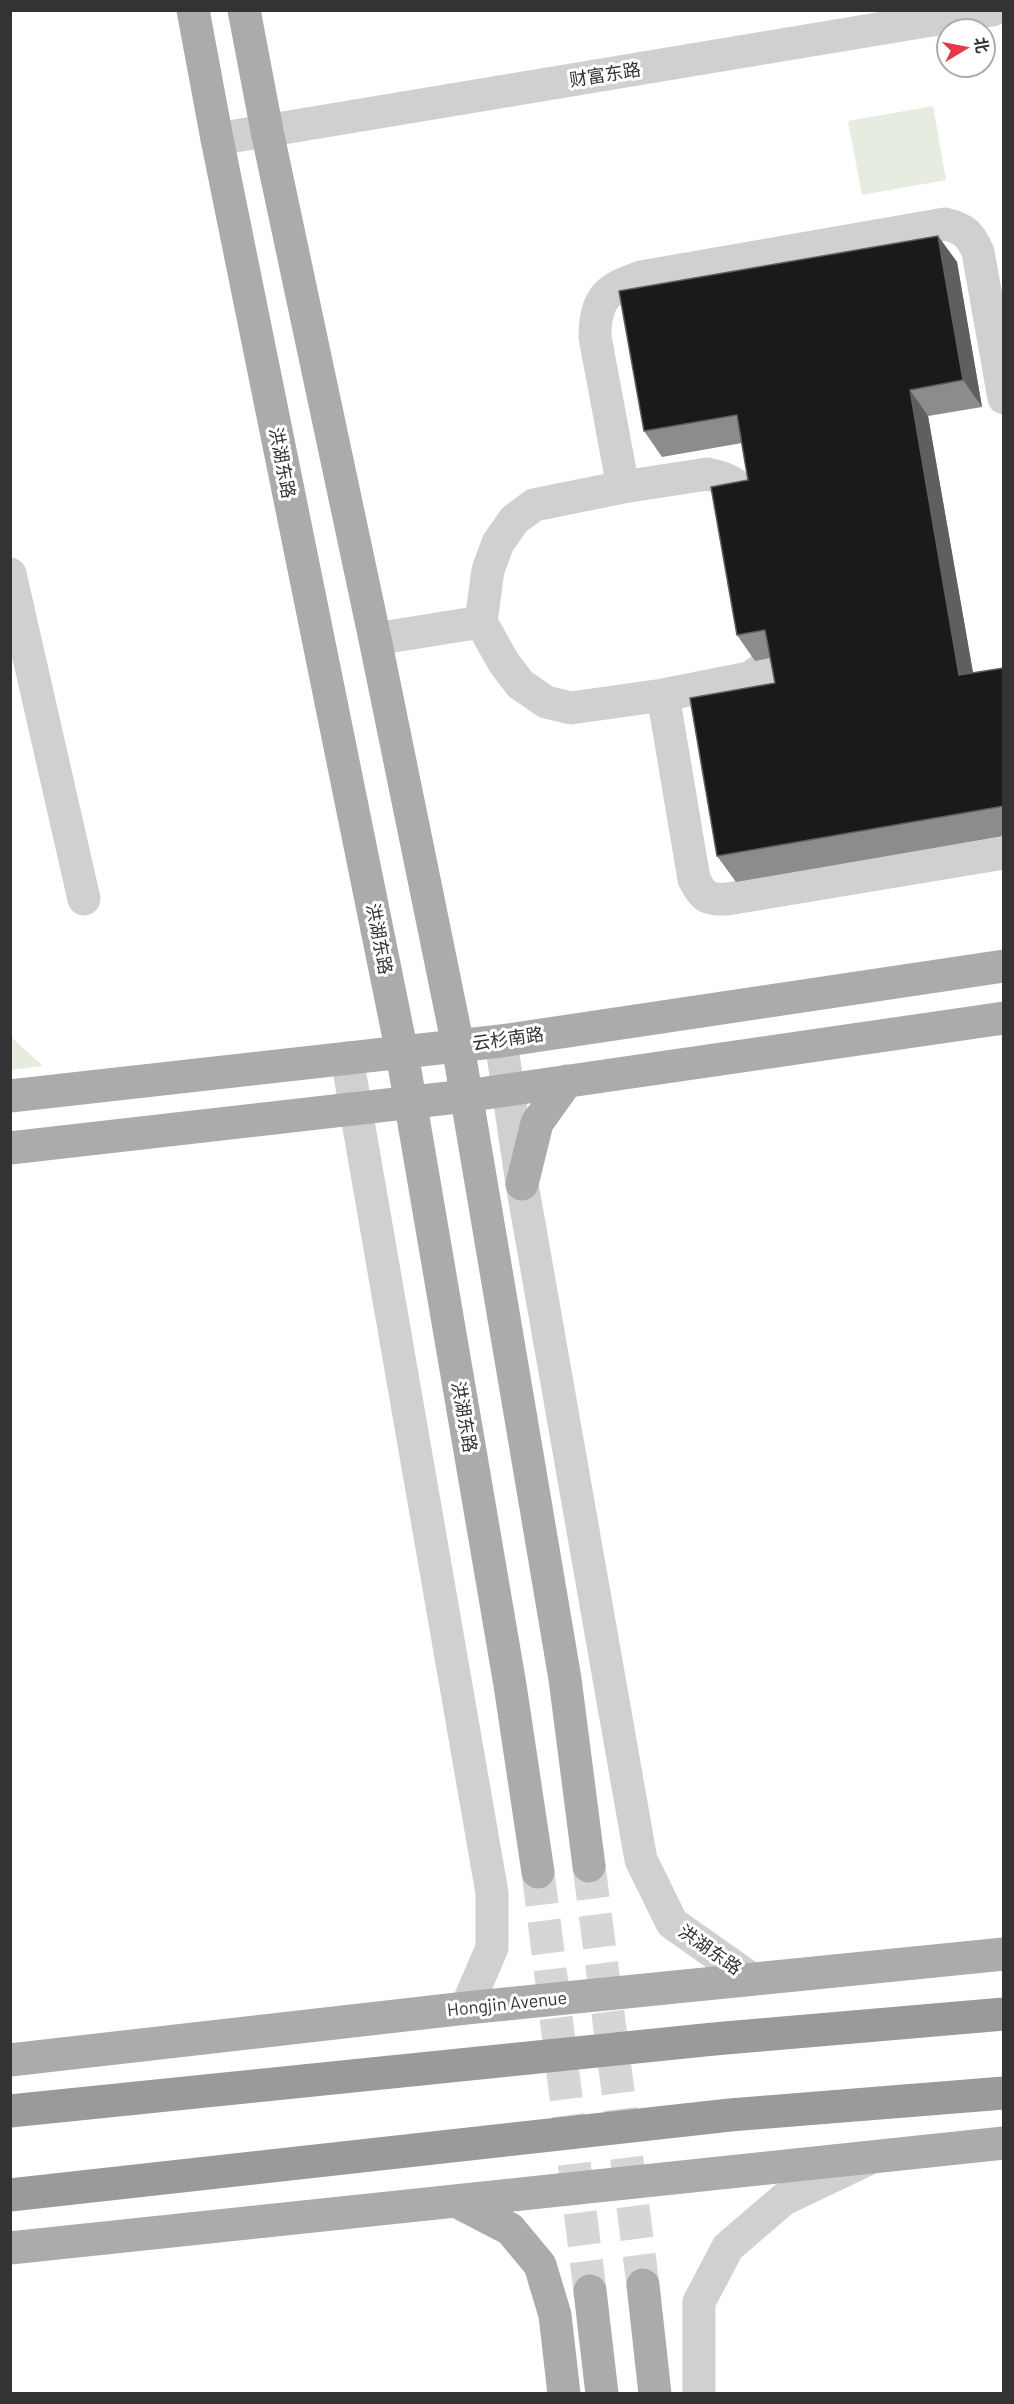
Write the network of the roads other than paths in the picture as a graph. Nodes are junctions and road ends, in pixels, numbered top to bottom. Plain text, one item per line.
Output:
1 (193, 10) edge
2 (244, 10) edge
3 (992, 10) edge
4 (267, 131) junction
5 (217, 139) junction
6 (1004, 398) edge
7 (623, 487) junction
8 (10, 574) edge
9 (481, 622) junction
10 (375, 639) junction
11 (663, 695) junction
12 (1004, 853) edge
13 (84, 900) dead end
14 (1004, 966) edge
15 (1004, 1018) edge
16 (501, 1041) junction
17 (458, 1046) junction
18 (402, 1053) junction
19 (347, 1058) junction
20 (567, 1081) junction
21 (509, 1090) junction
22 (10, 1096) edge
23 (466, 1096) junction
24 (410, 1102) junction
25 (356, 1109) junction
26 (10, 1148) edge
27 (522, 1184) junction
28 (589, 1866) tunnel mouth
29 (538, 1872) tunnel mouth
30 (1004, 1954) edge
31 (750, 1978) junction
32 (466, 2008) junction
33 (1004, 2014) edge
34 (10, 2060) edge
35 (1004, 2093) edge
36 (10, 2111) edge
37 (1004, 2143) edge
38 (878, 2155) junction
39 (10, 2195) edge
40 (456, 2201) junction
41 (10, 2248) edge
42 (643, 2285) tunnel mouth
43 (590, 2291) tunnel mouth
44 (564, 2394) edge
45 (602, 2394) edge
46 (655, 2394) edge
47 (699, 2394) edge

1 - 5 main road, 洪湖东路
2 - 4 main road
3 - 4 street, 财富东路
4 - 5 street, 财富东路
4 - 10 main road
5 - 18 main road, 洪湖东路
6 - 7 street
7 - 9 street
7 - 11 street
8 - 13 street
9 - 10 street
9 - 11 street
10 - 17 main road
11 - 12 street
14 - 16 main road, 云杉南路
15 - 20 main road
16 - 17 main road, 云杉南路
16 - 21 street, 洪湖东路
17 - 18 main road, 云杉南路
17 - 23 main road
18 - 19 main road, 云杉南路
18 - 24 main road, 洪湖东路
19 - 22 main road, 云杉南路
19 - 25 street
20 - 21 main road
20 - 27 main road
21 - 23 main road
21 - 27 street, 洪湖东路
23 - 24 main road
23 - 28 main road
24 - 25 main road
24 - 29 main road, 洪湖东路
25 - 26 main road
25 - 32 street
27 - 31 street, 洪湖东路
30 - 31 main road, Hongjin Avenue
31 - 32 main road, Hongjin Avenue
32 - 34 main road, Hongjin Avenue
33 - 36 highway
35 - 39 highway
37 - 38 main road
38 - 40 main road
38 - 47 street
40 - 41 main road
40 - 44 main road
42 - 46 main road
43 - 45 main road

